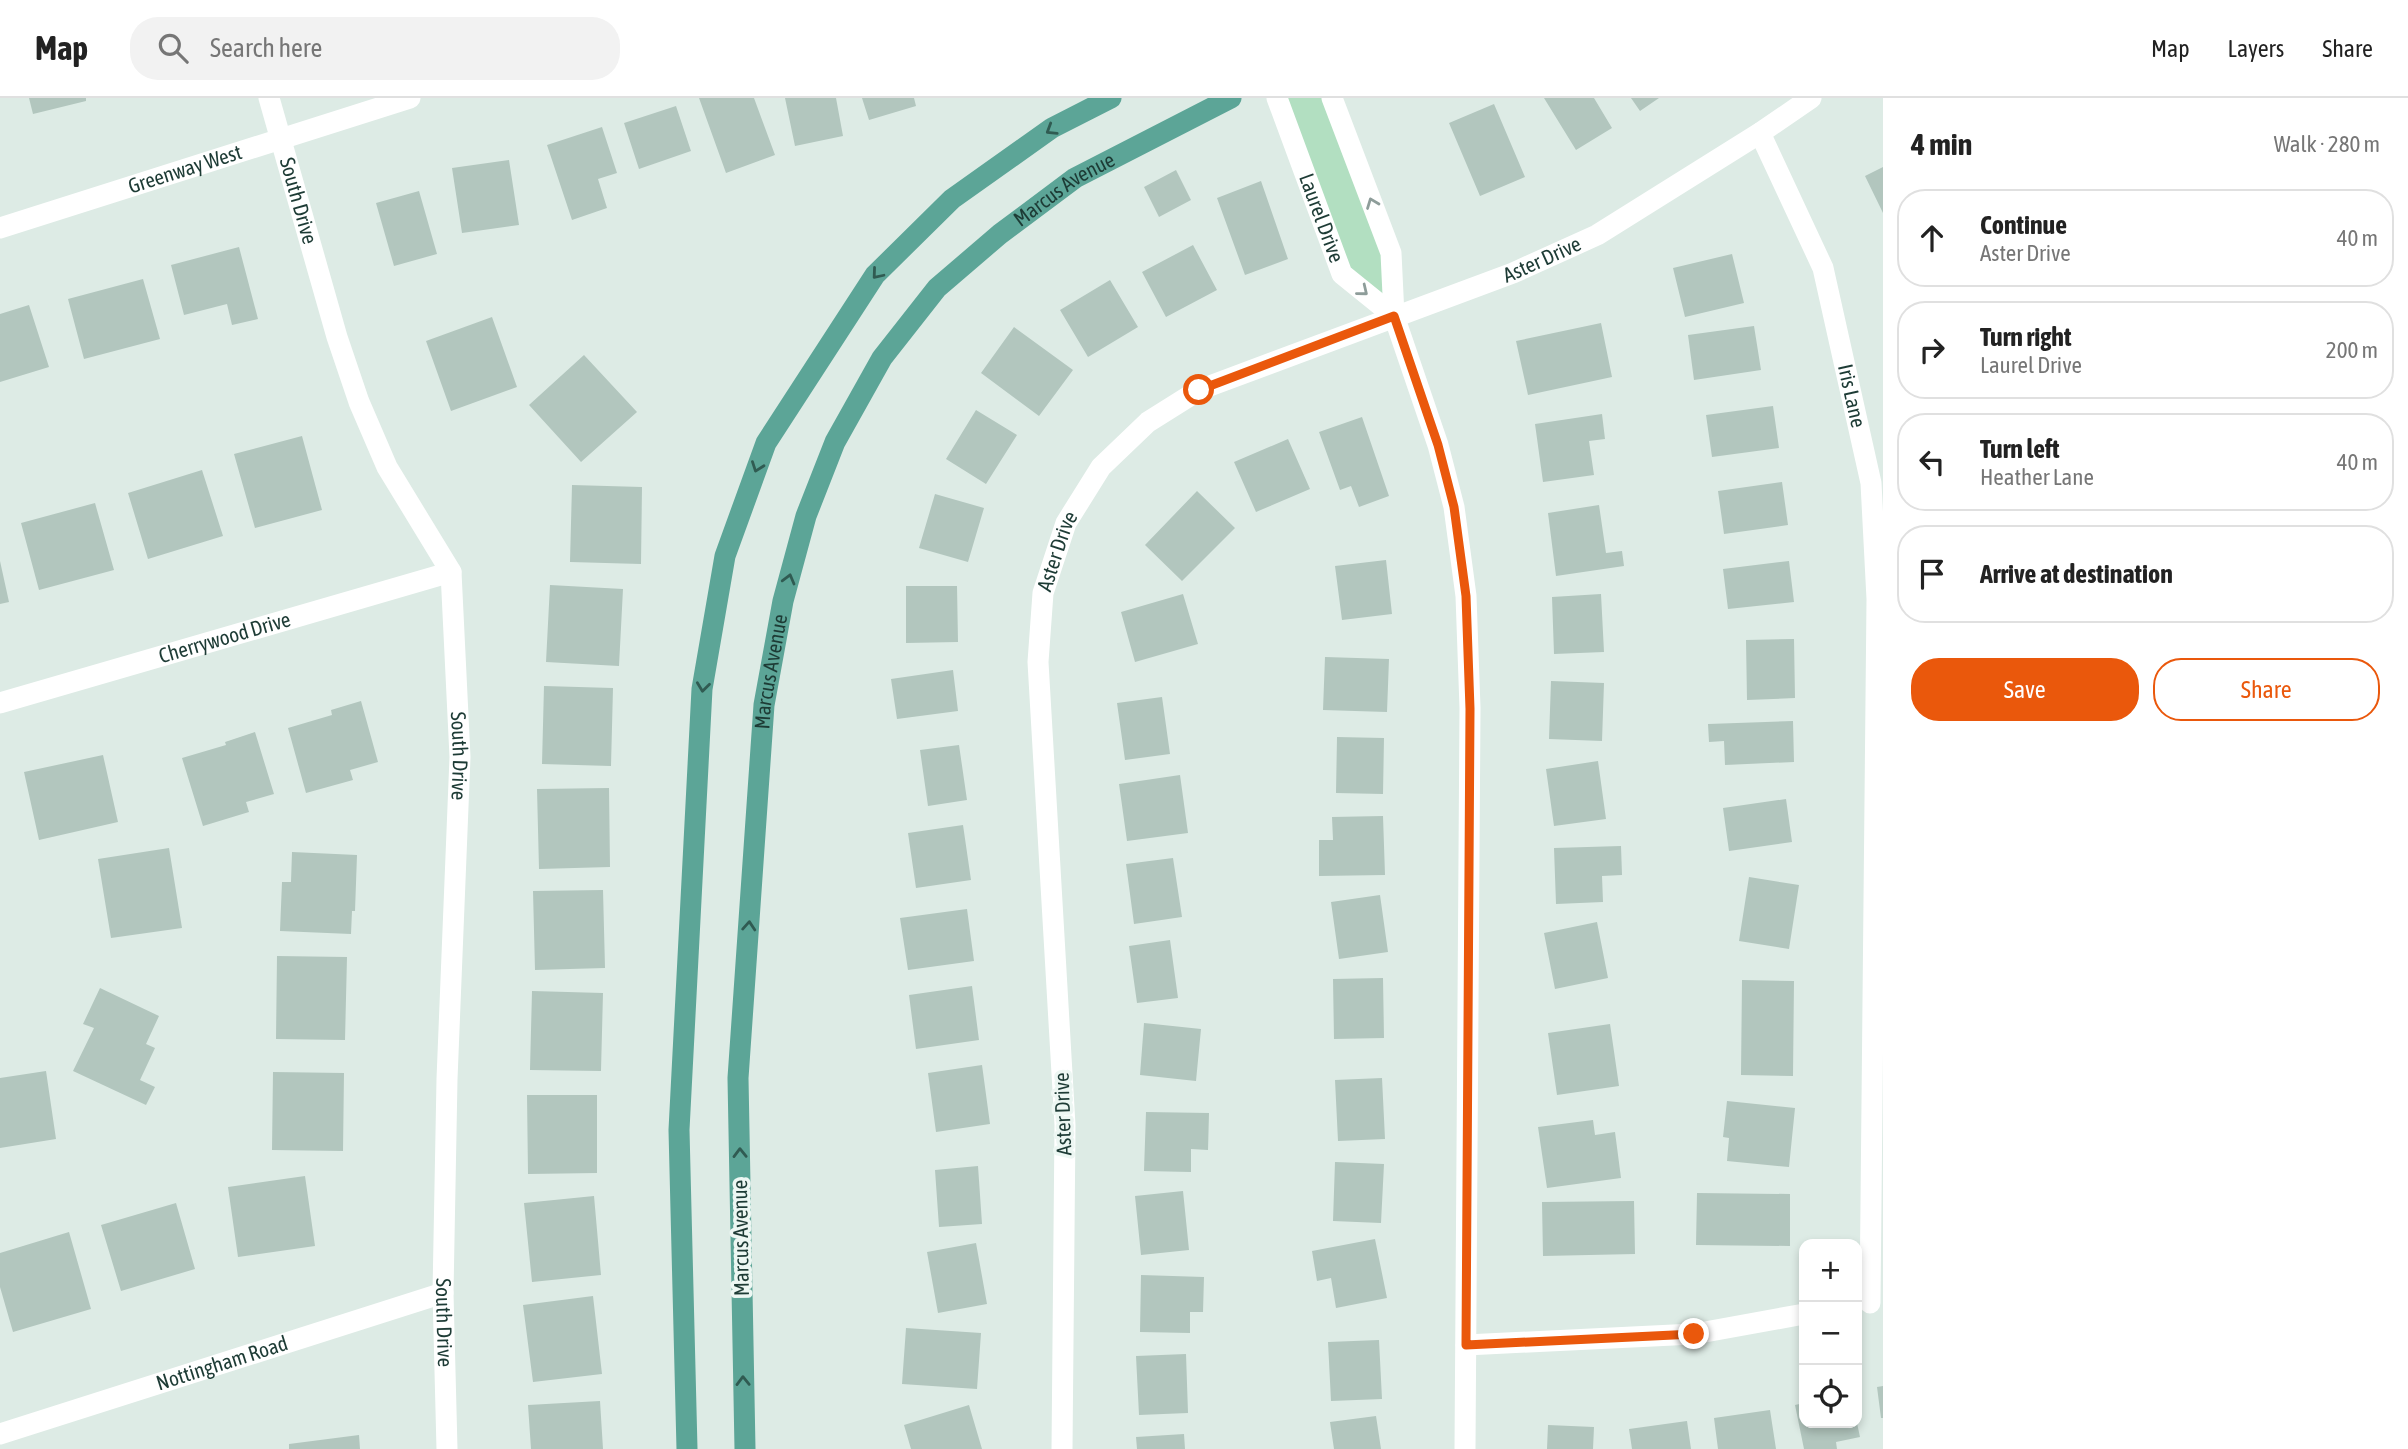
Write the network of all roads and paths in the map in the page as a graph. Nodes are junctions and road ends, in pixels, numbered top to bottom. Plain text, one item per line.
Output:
1 (269, 98) edge
2 (410, 98) edge
3 (1111, 98) edge
4 (1231, 98) edge
5 (1277, 98) edge
6 (1332, 98) edge
7 (1811, 98) edge
8 (1760, 134) junction
9 (280, 139) junction
10 (0, 228) edge
11 (1394, 316) junction
12 (451, 572) junction
13 (0, 703) edge
14 (443, 1293) junction
15 (1870, 1303) edge
16 (1799, 1315) edge
17 (1466, 1345) junction
18 (0, 1434) edge
19 (447, 1449) edge
20 (687, 1449) edge
21 (745, 1449) edge
22 (1062, 1449) edge
23 (1465, 1449) edge

1 - 9 street, South Drive
2 - 9 street, Greenway West
3 -> 20 main road
21 -> 4 main road, Marcus Avenue
5 -> 11 street, Laurel Drive
11 -> 6 street
7 - 8 street, Aster Drive
8 - 11 street, Aster Drive
8 - 15 street, Iris Lane
9 - 10 street, Greenway West
9 - 12 street, South Drive
11 - 17 street
11 - 22 street, Aster Drive
12 - 13 street, Cherrywood Drive
12 - 14 street, South Drive
14 - 18 street, Nottingham Road
14 - 19 street, South Drive
16 - 17 street
17 - 23 street

